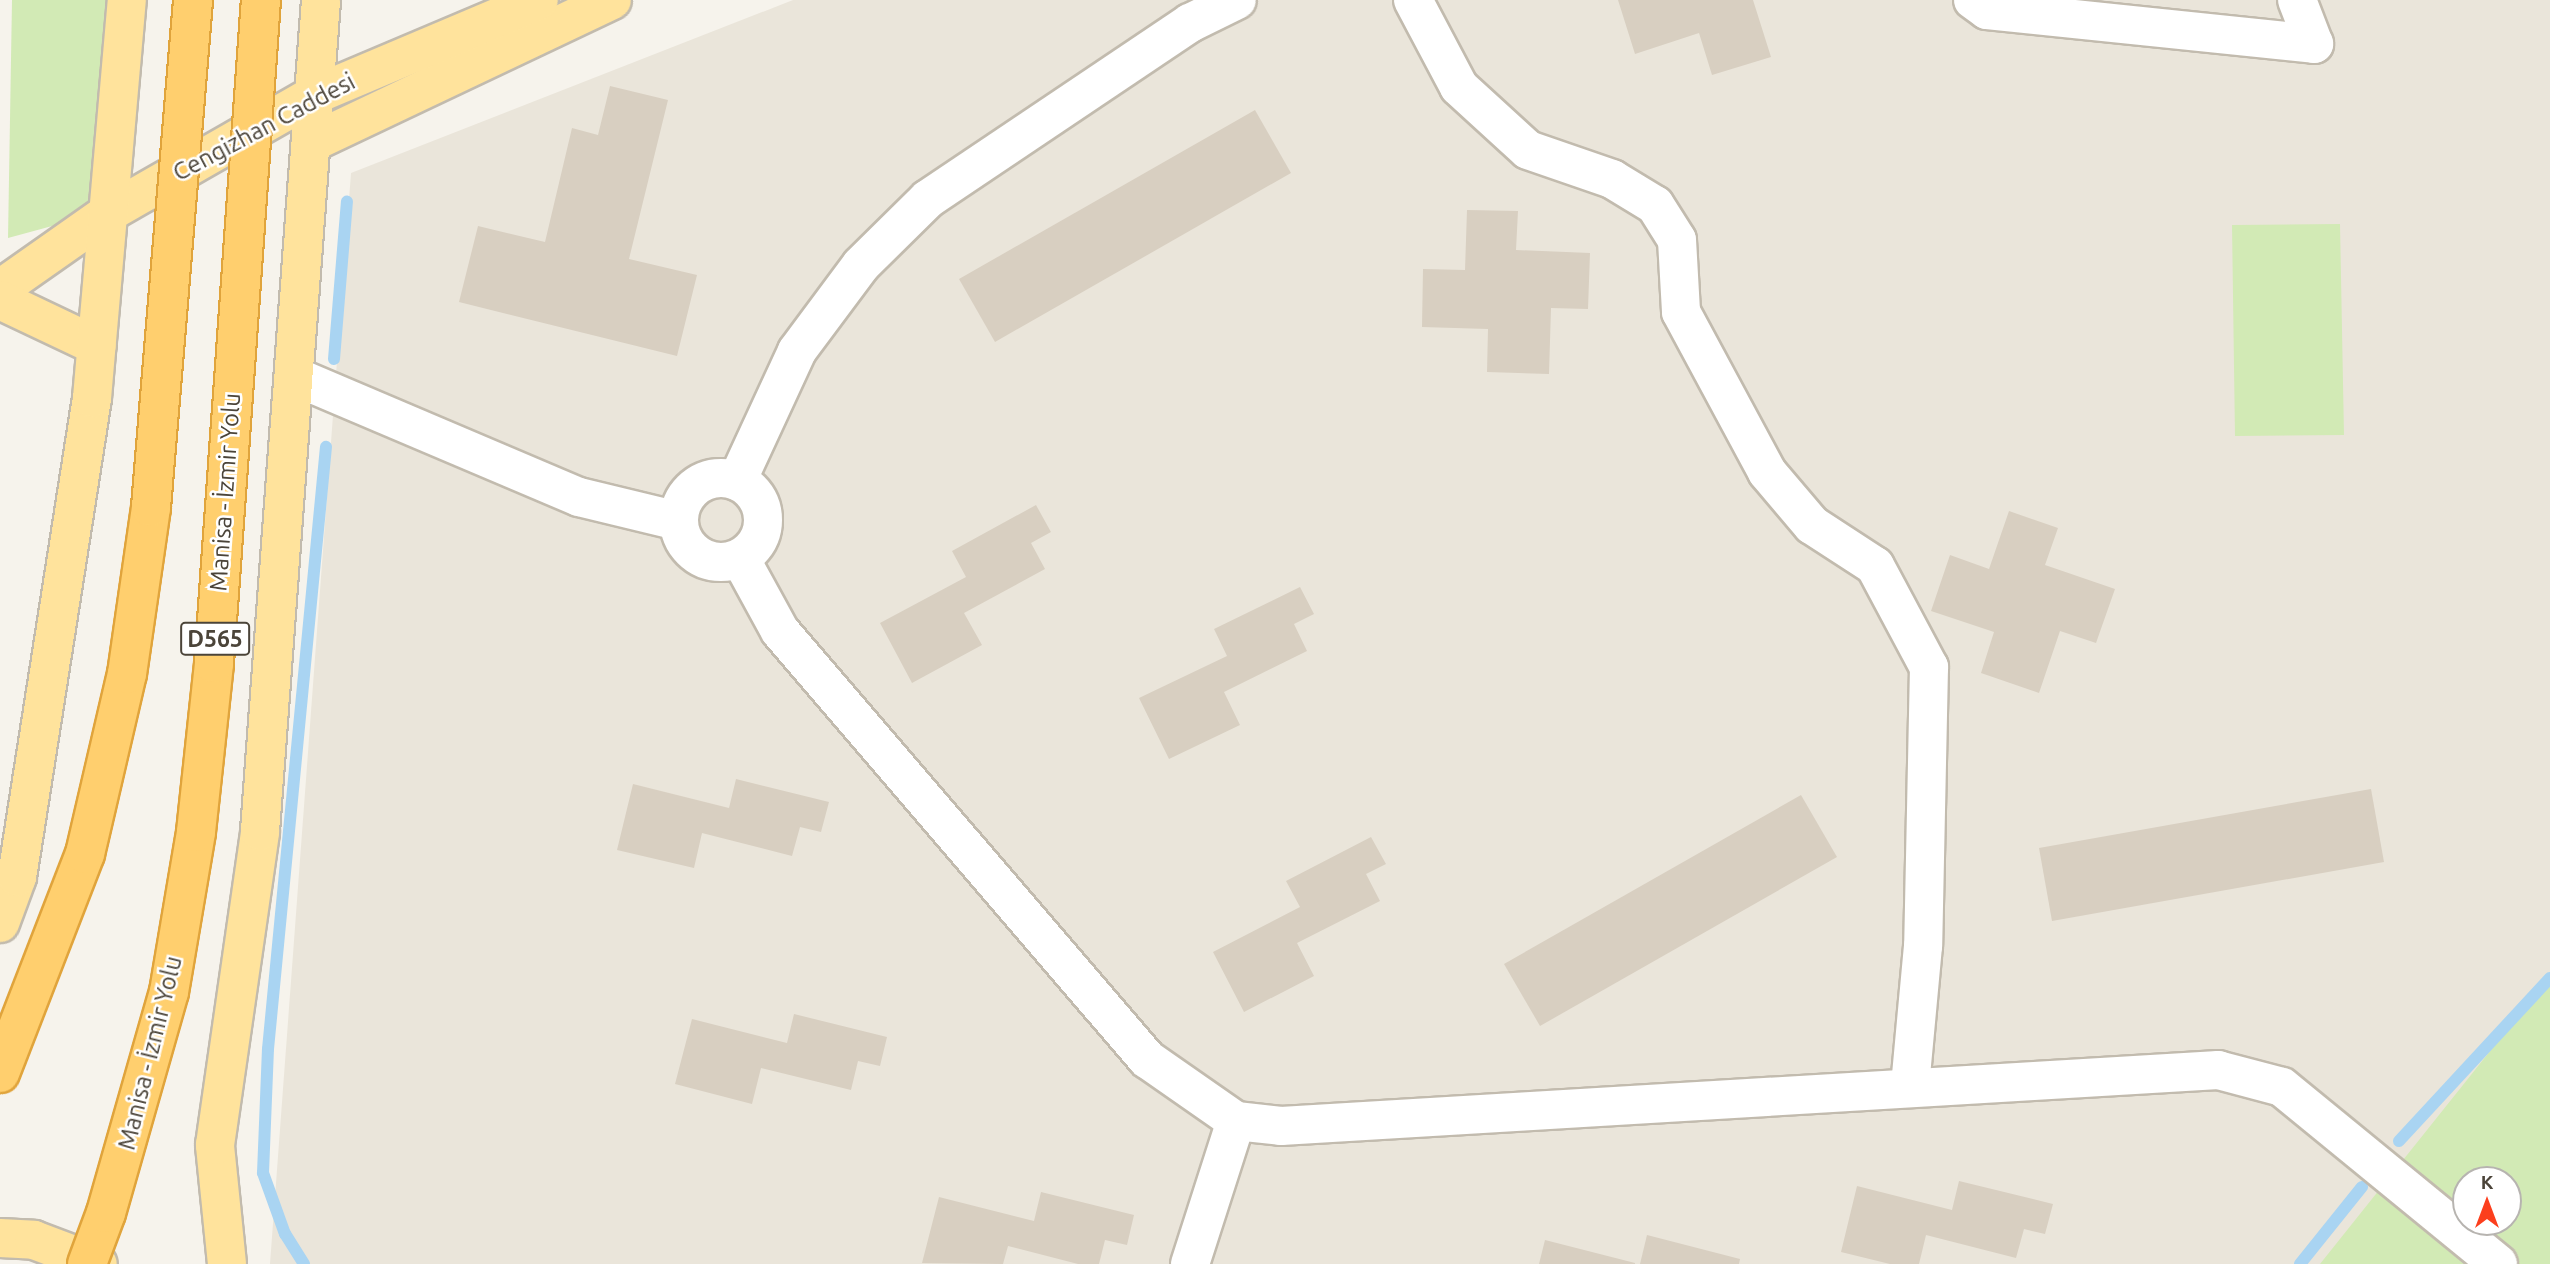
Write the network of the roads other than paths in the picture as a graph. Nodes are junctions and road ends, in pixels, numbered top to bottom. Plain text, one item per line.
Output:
1 (127, 0) edge
2 (193, 0) edge
3 (261, 0) edge
4 (321, 0) edge
5 (539, 0) edge
6 (612, 0) edge
7 (1237, 0) edge
8 (1413, 0) edge
9 (1973, 0) edge
10 (2297, 0) edge
11 (314, 95) junction
12 (311, 143) junction
13 (108, 213) junction
14 (0, 289) edge
15 (0, 300) edge
16 (97, 346) junction
17 (296, 377) junction
18 (737, 481) junction
19 (678, 521) junction
20 (740, 558) junction
21 (0, 923) edge
22 (0, 1073) edge
23 (1910, 1087) junction
24 (1236, 1121) junction
25 (0, 1238) edge
26 (87, 1264) edge
27 (98, 1264) edge
28 (226, 1264) edge
29 (1190, 1264) edge
30 (2498, 1264) edge

1 - 13 main road
2 - 22 highway, bridge
3 - 26 highway, Manisa - İzmir Yolu / D565, bridge
4 - 11 main road
5 - 11 main road, Cengizhan Caddesi
6 - 12 main road, Cengizhan Caddesi
7 - 18 lane
8 - 23 lane
9 - 10 lane
11 - 12 main road
11 - 13 main road, Cengizhan Caddesi
12 - 17 main road
13 - 14 main road, Cengizhan Caddesi
13 - 16 main road
15 - 16 main road
16 - 21 main road
17 - 19 lane
17 - 28 main road
18 - 19 lane
18 - 20 lane
19 - 20 lane
20 - 24 lane
23 - 24 lane
23 - 30 lane
24 - 29 lane
25 - 27 main road

